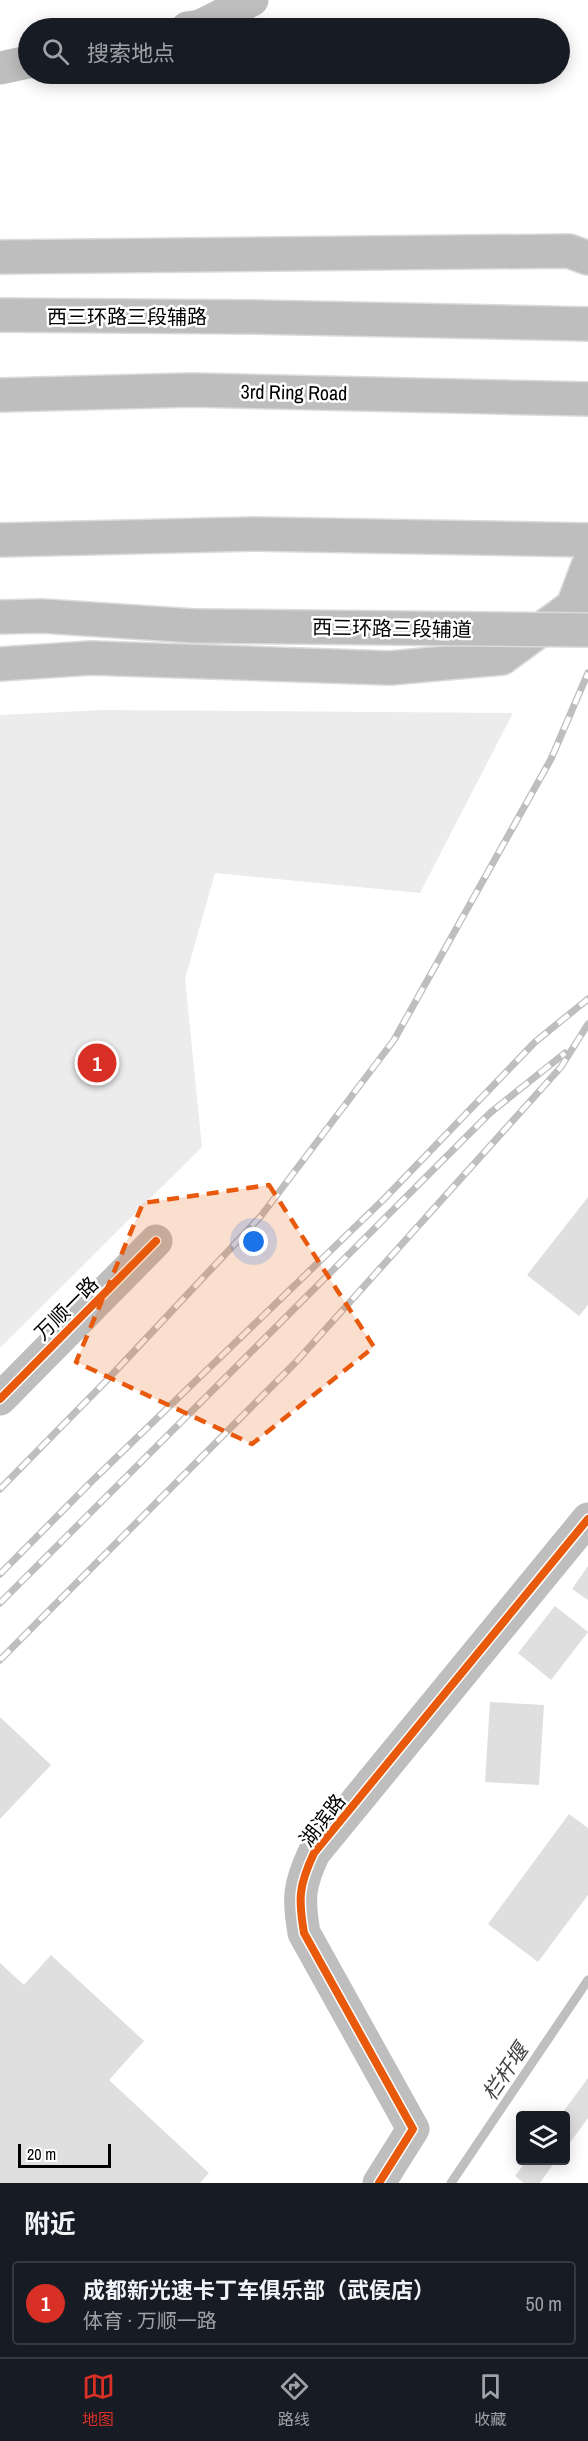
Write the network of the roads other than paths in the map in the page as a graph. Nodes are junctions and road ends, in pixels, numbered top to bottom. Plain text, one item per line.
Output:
1 (252, 0) edge
2 (216, 18) edge
3 (18, 64) edge
4 (0, 68) edge
5 (0, 257) edge
6 (588, 258) edge
7 (0, 315) edge
8 (588, 324) edge
9 (0, 396) edge
10 (588, 399) edge
11 (0, 540) edge
12 (588, 540) edge
13 (588, 566) edge
14 (0, 617) edge
15 (588, 630) edge
16 (0, 664) edge
17 (156, 1241) dead end
18 (0, 1399) edge
19 (588, 1519) edge
20 (379, 2183) edge

1 - 2 main road
3 - 4 main road
5 - 6 main road
7 - 8 main road, 西三环路三段辅路
9 - 10 main road, 3rd Ring Road
11 - 12 main road
13 - 16 main road
14 - 15 main road, 西三环路三段辅道, bridge
17 - 18 main road, 万顺一路
19 - 20 main road, 湖滨路

